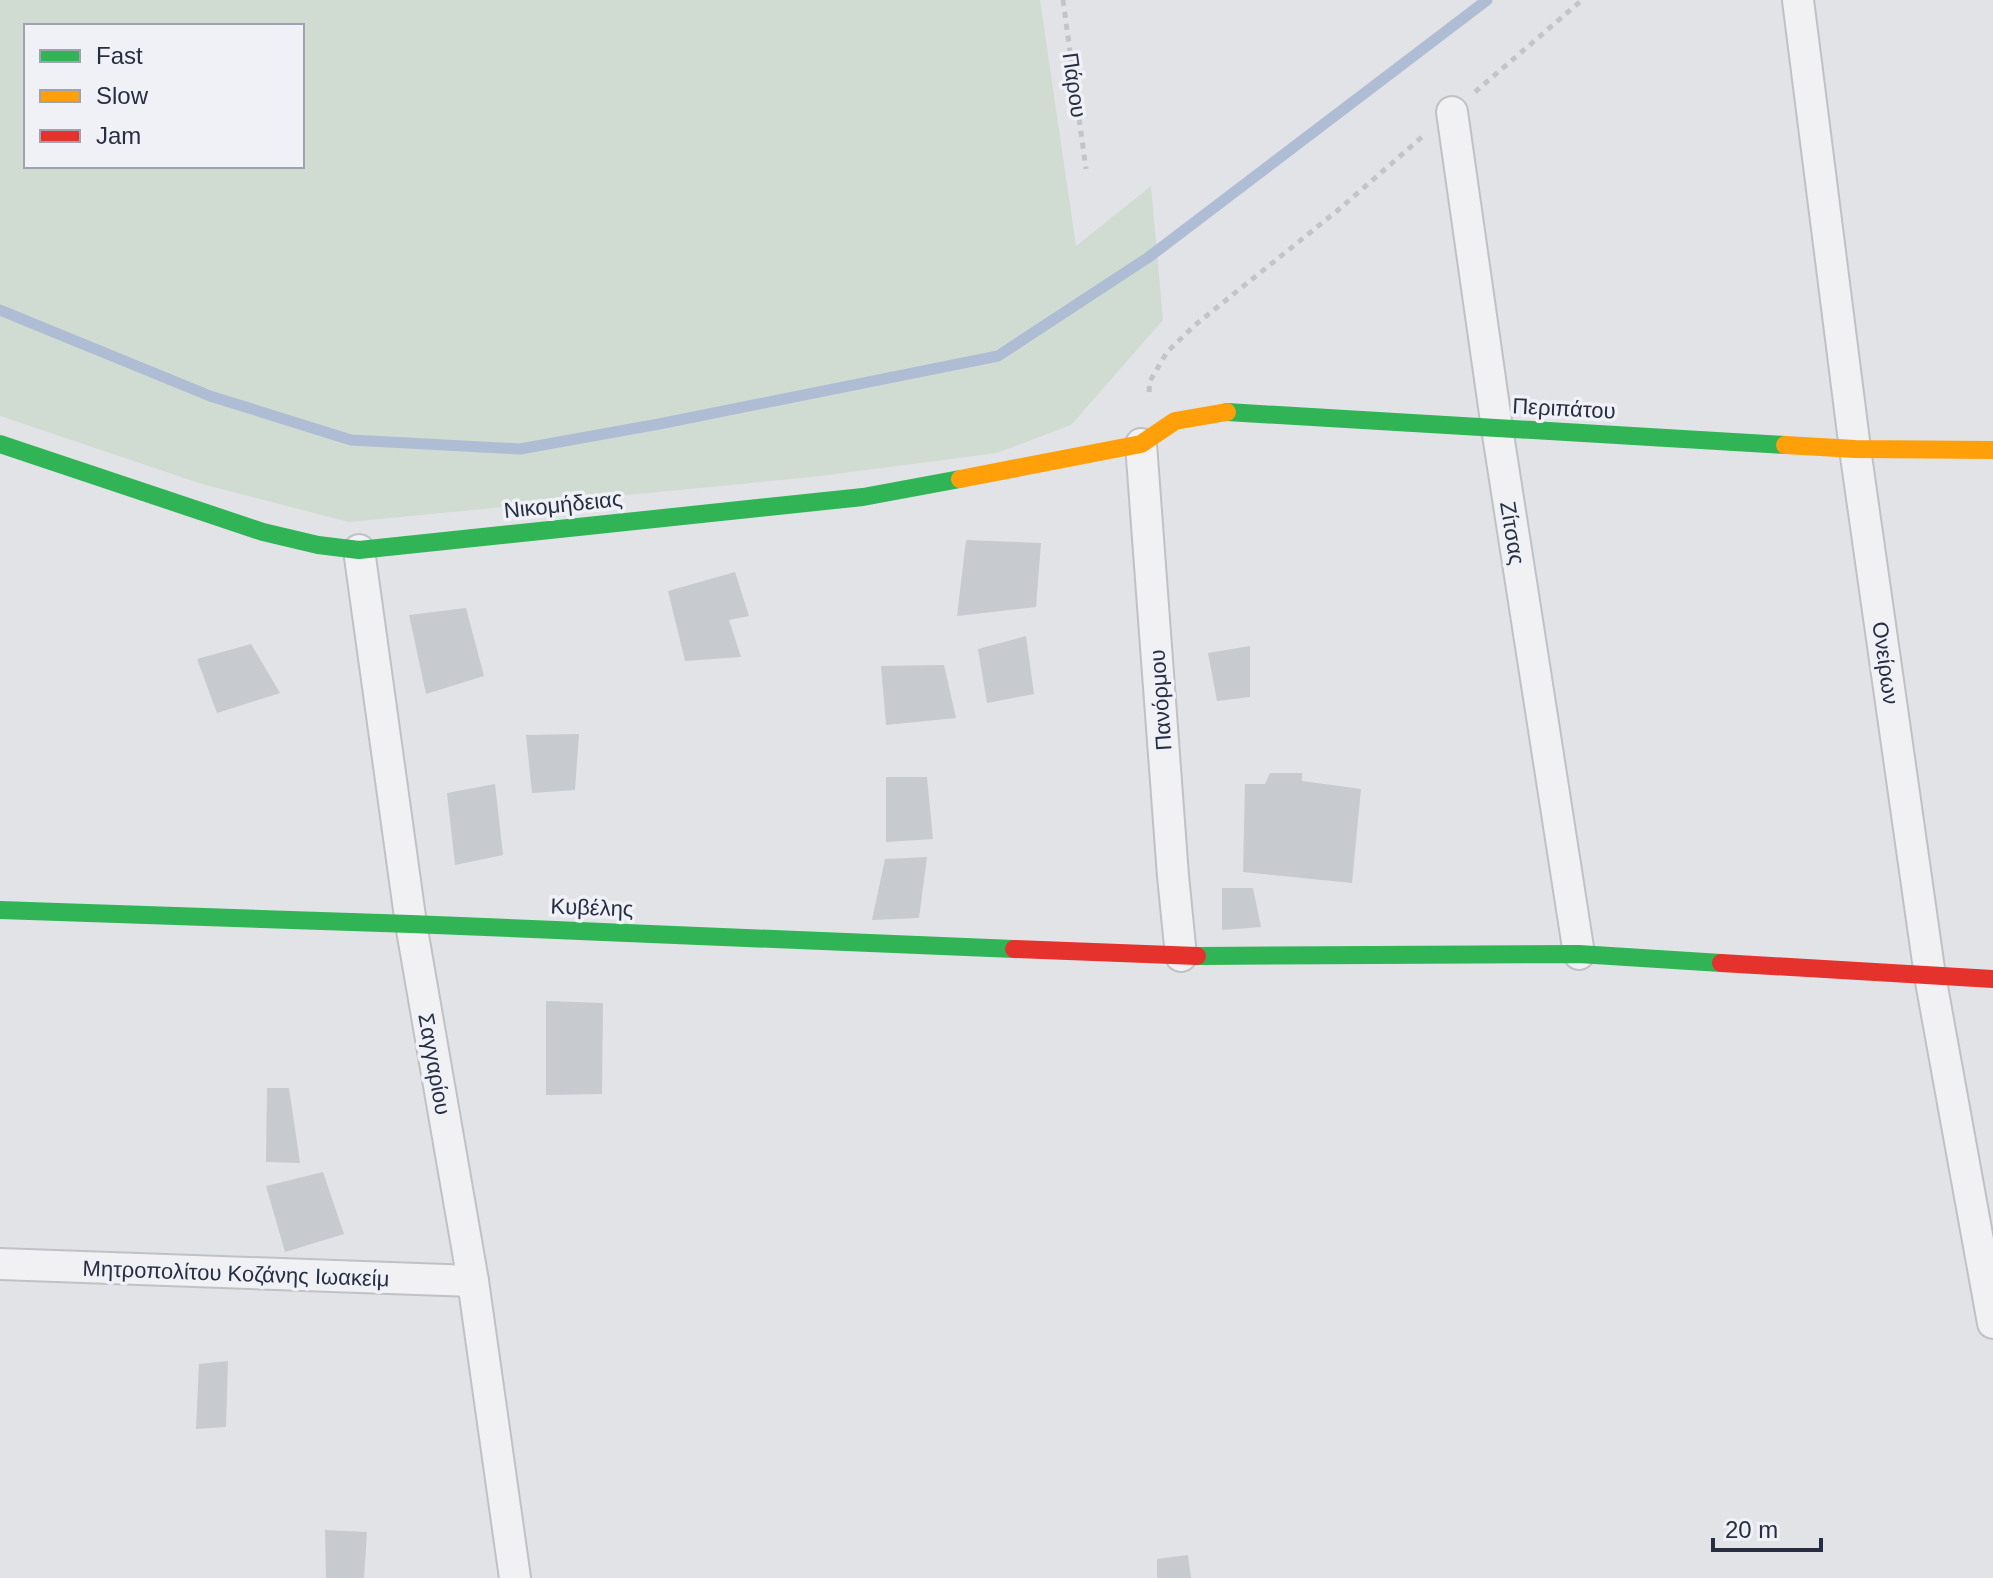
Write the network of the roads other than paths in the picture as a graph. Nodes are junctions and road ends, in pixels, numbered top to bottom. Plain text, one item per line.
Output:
1 (1798, 0) edge
2 (1452, 112) road end
3 (1497, 428) junction
4 (0, 444) edge
5 (1141, 444) junction
6 (1855, 449) junction
7 (1993, 450) edge
8 (359, 550) junction
9 (0, 910) edge
10 (411, 924) junction
11 (1579, 954) junction
12 (1181, 956) junction
13 (1930, 976) junction
14 (1993, 979) edge
15 (0, 1264) edge
16 (473, 1281) junction
17 (1993, 1323) edge
18 (515, 1578) edge

1 - 6 street, Ονείρων
2 - 3 street, Ζίτσας
3 - 5 street, Περιπάτου
3 - 6 street, Περιπάτου
3 - 11 street, Ζίτσας
4 - 8 street, Νικομήδειας
5 - 8 street, Νικομήδειας
5 - 12 street, Πανόρμου
6 - 7 street, Περιπάτου
6 - 13 street, Ονείρων
8 - 10 street, Σαγγαρίου
9 - 10 street, Κυβέλης
10 - 12 street, Κυβέλης
10 - 16 street, Σαγγαρίου
11 - 12 street, Κυβέλης
11 - 13 street, Κυβέλης
13 - 14 street, Κυβέλης
13 - 17 street, Ονείρων
15 - 16 street, Μητροπολίτου Κοζάνης Ιωακείμ
16 - 18 street, Σαγγαρίου

